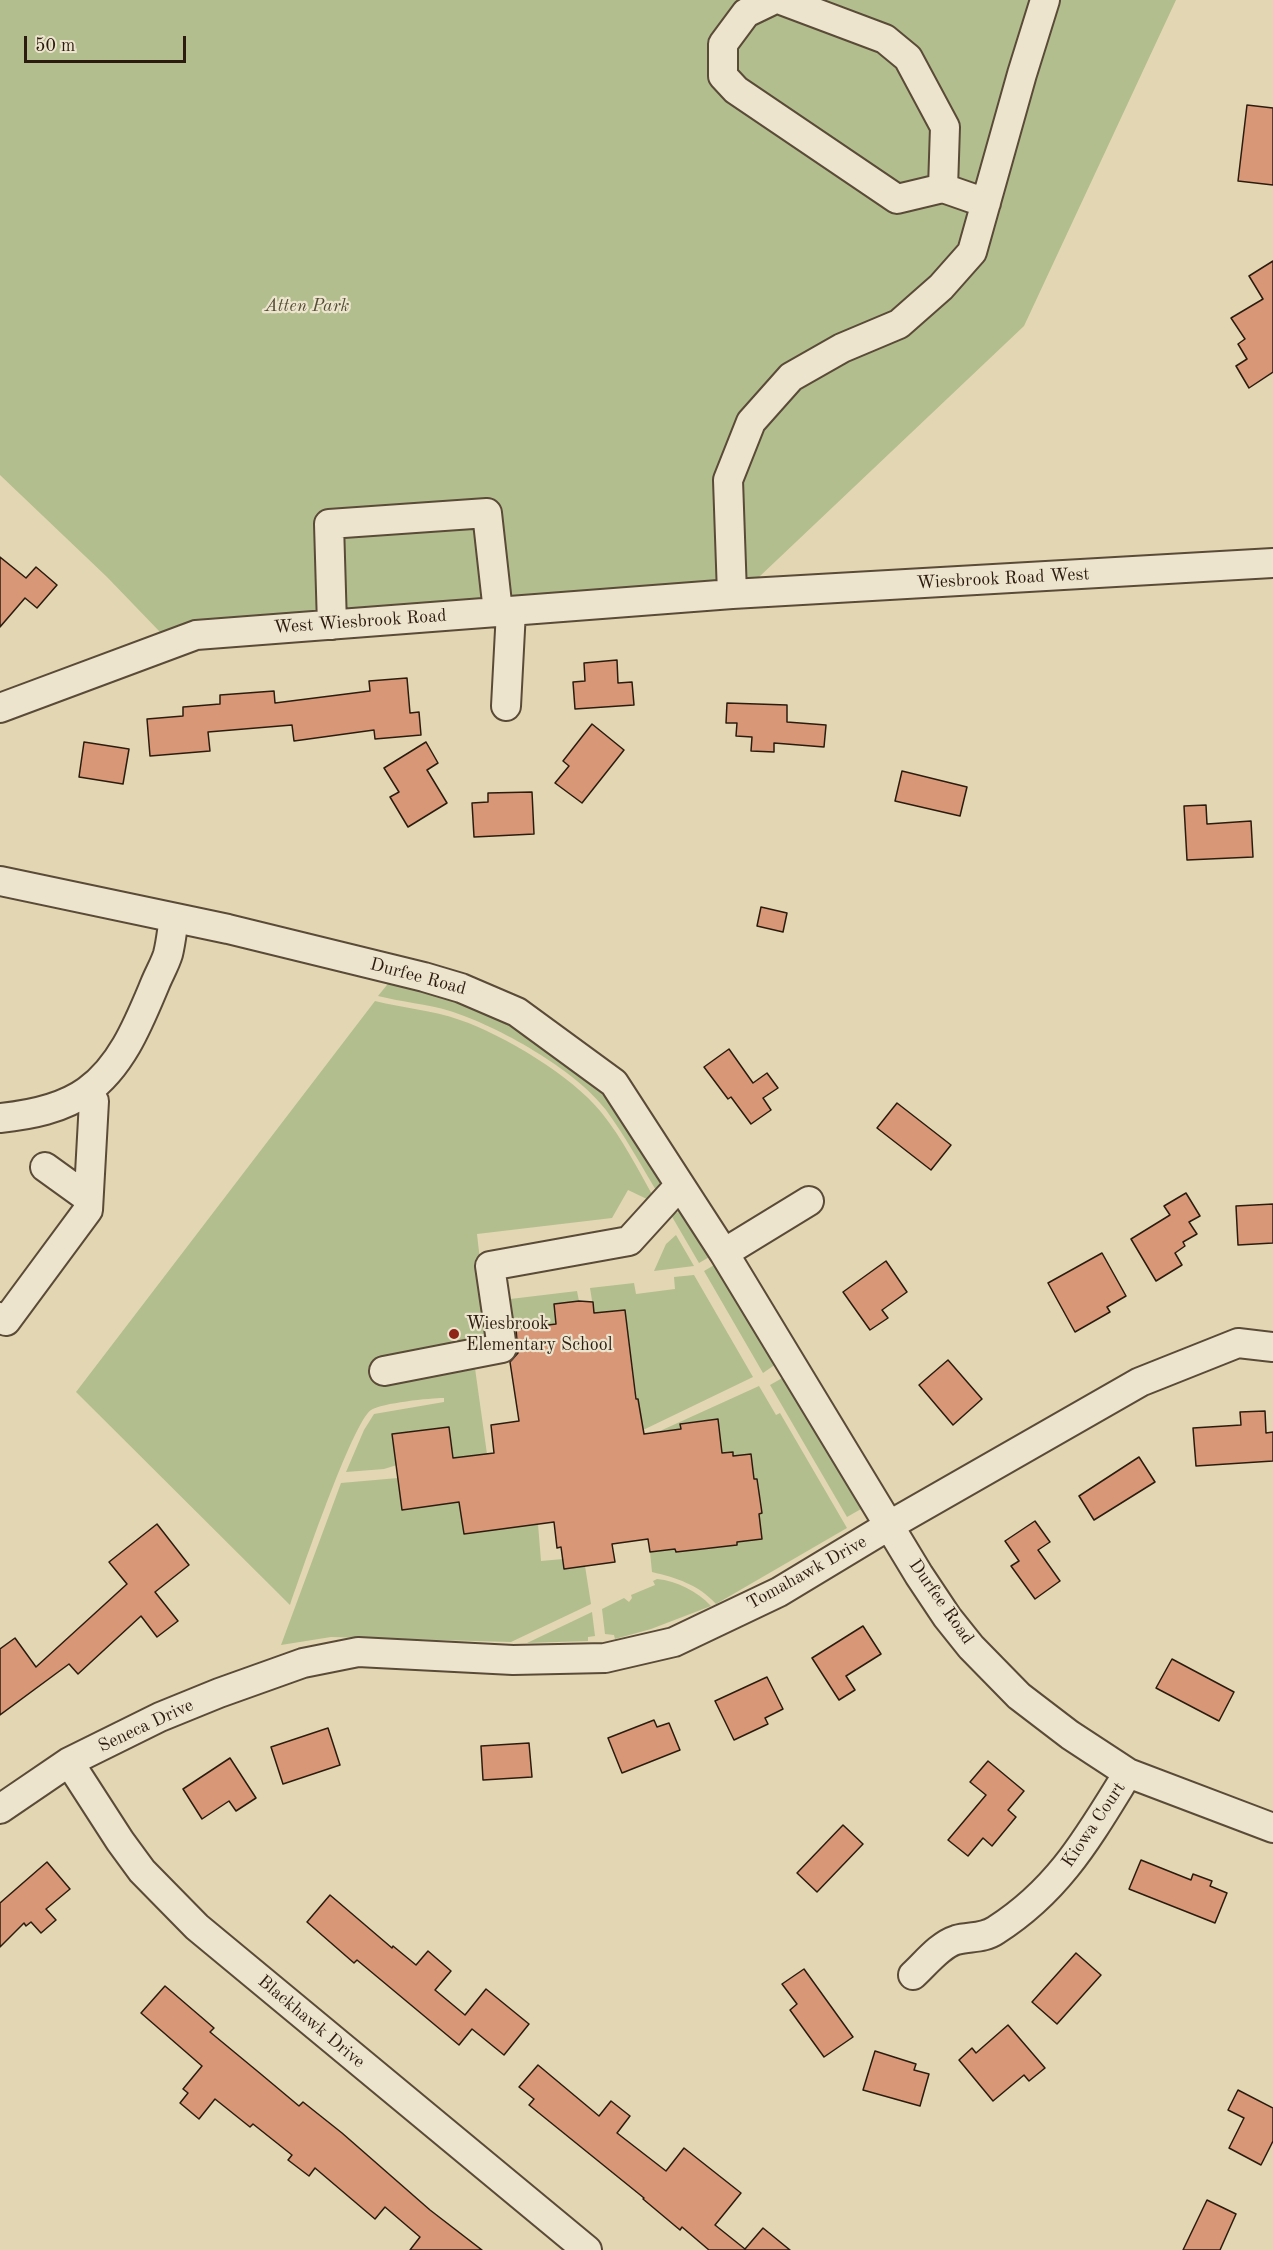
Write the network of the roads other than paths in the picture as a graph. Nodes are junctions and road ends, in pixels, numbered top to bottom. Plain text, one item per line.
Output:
1 (774, 0) edge
2 (781, 0) edge
3 (1045, 0) edge
4 (943, 188) junction
5 (986, 203) junction
6 (1273, 563) edge
7 (732, 594) junction
8 (504, 611) junction
9 (332, 624) junction
10 (506, 706) dead end
11 (0, 708) edge
12 (0, 881) edge
13 (174, 918) junction
14 (87, 1091) junction
15 (0, 1118) edge
16 (45, 1167) dead end
17 (679, 1186) junction
18 (88, 1198) junction
19 (809, 1201) dead end
20 (724, 1253) junction
21 (0, 1317) edge
22 (1273, 1347) edge
23 (384, 1371) dead end
24 (890, 1525) junction
25 (303, 1662) joint
26 (69, 1762) junction
27 (1128, 1773) junction
28 (0, 1809) edge
29 (1273, 1828) edge
30 (913, 1975) dead end
31 (587, 2250) edge

1 - 4 street
2 - 4 street
3 - 5 street
4 - 5 street
5 - 7 street
6 - 7 street, Wiesbrook Road West
7 - 8 street, West Wiesbrook Road
8 - 9 street, West Wiesbrook Road
8 - 9 street
8 - 10 street
9 - 11 street, West Wiesbrook Road
12 - 13 street, Durfee Road
13 - 14 street
13 - 17 street, Durfee Road
14 - 15 street
14 - 18 street
16 - 18 street
17 - 20 street, Durfee Road
17 - 23 street
18 - 21 street
19 - 20 street
20 - 24 street, Durfee Road
22 - 24 street, Tomahawk Drive
24 - 25 street, Tomahawk Drive
24 - 27 street, Durfee Road
25 - 26 street, Seneca Drive
26 - 28 street, Seneca Drive
26 - 31 street, Blackhawk Drive
27 - 29 street, Durfee Road
27 - 30 street, Kiowa Court

